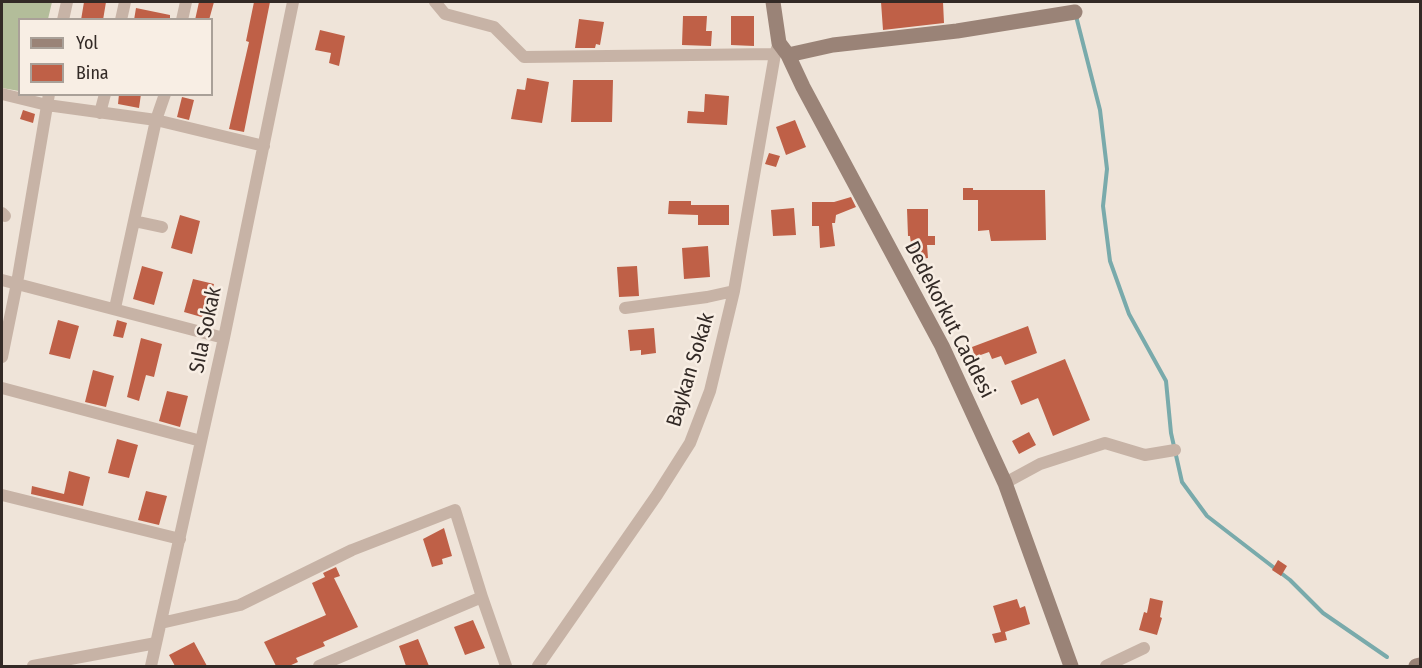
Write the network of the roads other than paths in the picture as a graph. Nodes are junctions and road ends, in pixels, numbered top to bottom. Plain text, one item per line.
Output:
1 (67, 2) edge
2 (125, 2) edge
3 (186, 2) edge
4 (293, 2) edge
5 (435, 2) edge
6 (773, 2) edge
7 (1075, 12) dead end
8 (63, 18) edge
9 (121, 18) edge
10 (182, 18) edge
11 (781, 51) junction
12 (2, 94) edge
13 (104, 96) edge
14 (164, 96) edge
15 (48, 100) edge
16 (100, 113) junction
17 (156, 120) junction
18 (264, 146) junction
19 (134, 221) junction
20 (162, 227) dead end
21 (2, 280) edge
22 (17, 283) junction
23 (734, 291) junction
24 (114, 308) junction
25 (625, 308) dead end
26 (224, 338) junction
27 (2, 357) edge
28 (2, 388) edge
29 (201, 441) junction
30 (1175, 450) dead end
31 (1005, 483) junction
32 (2, 495) edge
33 (180, 539) junction
34 (482, 597) junction
35 (161, 623) junction
36 (156, 642) junction
37 (1144, 648) dead end
38 (1420, 665) edge
39 (33, 666) edge
40 (151, 666) edge
41 (319, 666) edge
42 (506, 666) edge
43 (538, 666) edge
44 (1071, 666) edge
45 (1106, 666) edge
46 (1416, 666) edge

1 - 8 street
2 - 9 street
3 - 10 street
4 - 18 street, Sıla Sokak
5 - 11 street
6 - 11 street, Dedekorkut Caddesi
7 - 11 street
11 - 23 street, Baykan Sokak
11 - 31 street, Dedekorkut Caddesi
12 - 15 street
13 - 16 street
14 - 17 street
15 - 16 street
15 - 22 street
16 - 17 street
17 - 18 street
17 - 19 street
18 - 26 street, Sıla Sokak
19 - 20 street
19 - 24 street
21 - 22 street
22 - 24 street
22 - 27 street
23 - 25 street
23 - 43 street, Baykan Sokak
24 - 26 street
26 - 29 street, Sıla Sokak
28 - 29 street
29 - 33 street, Sıla Sokak
30 - 31 street
31 - 44 street, Dedekorkut Caddesi
32 - 33 street
33 - 35 street, Sıla Sokak
34 - 35 street
34 - 41 street
34 - 42 street
35 - 36 street, Sıla Sokak
36 - 39 street
36 - 40 street, Sıla Sokak
37 - 45 street
38 - 46 street

